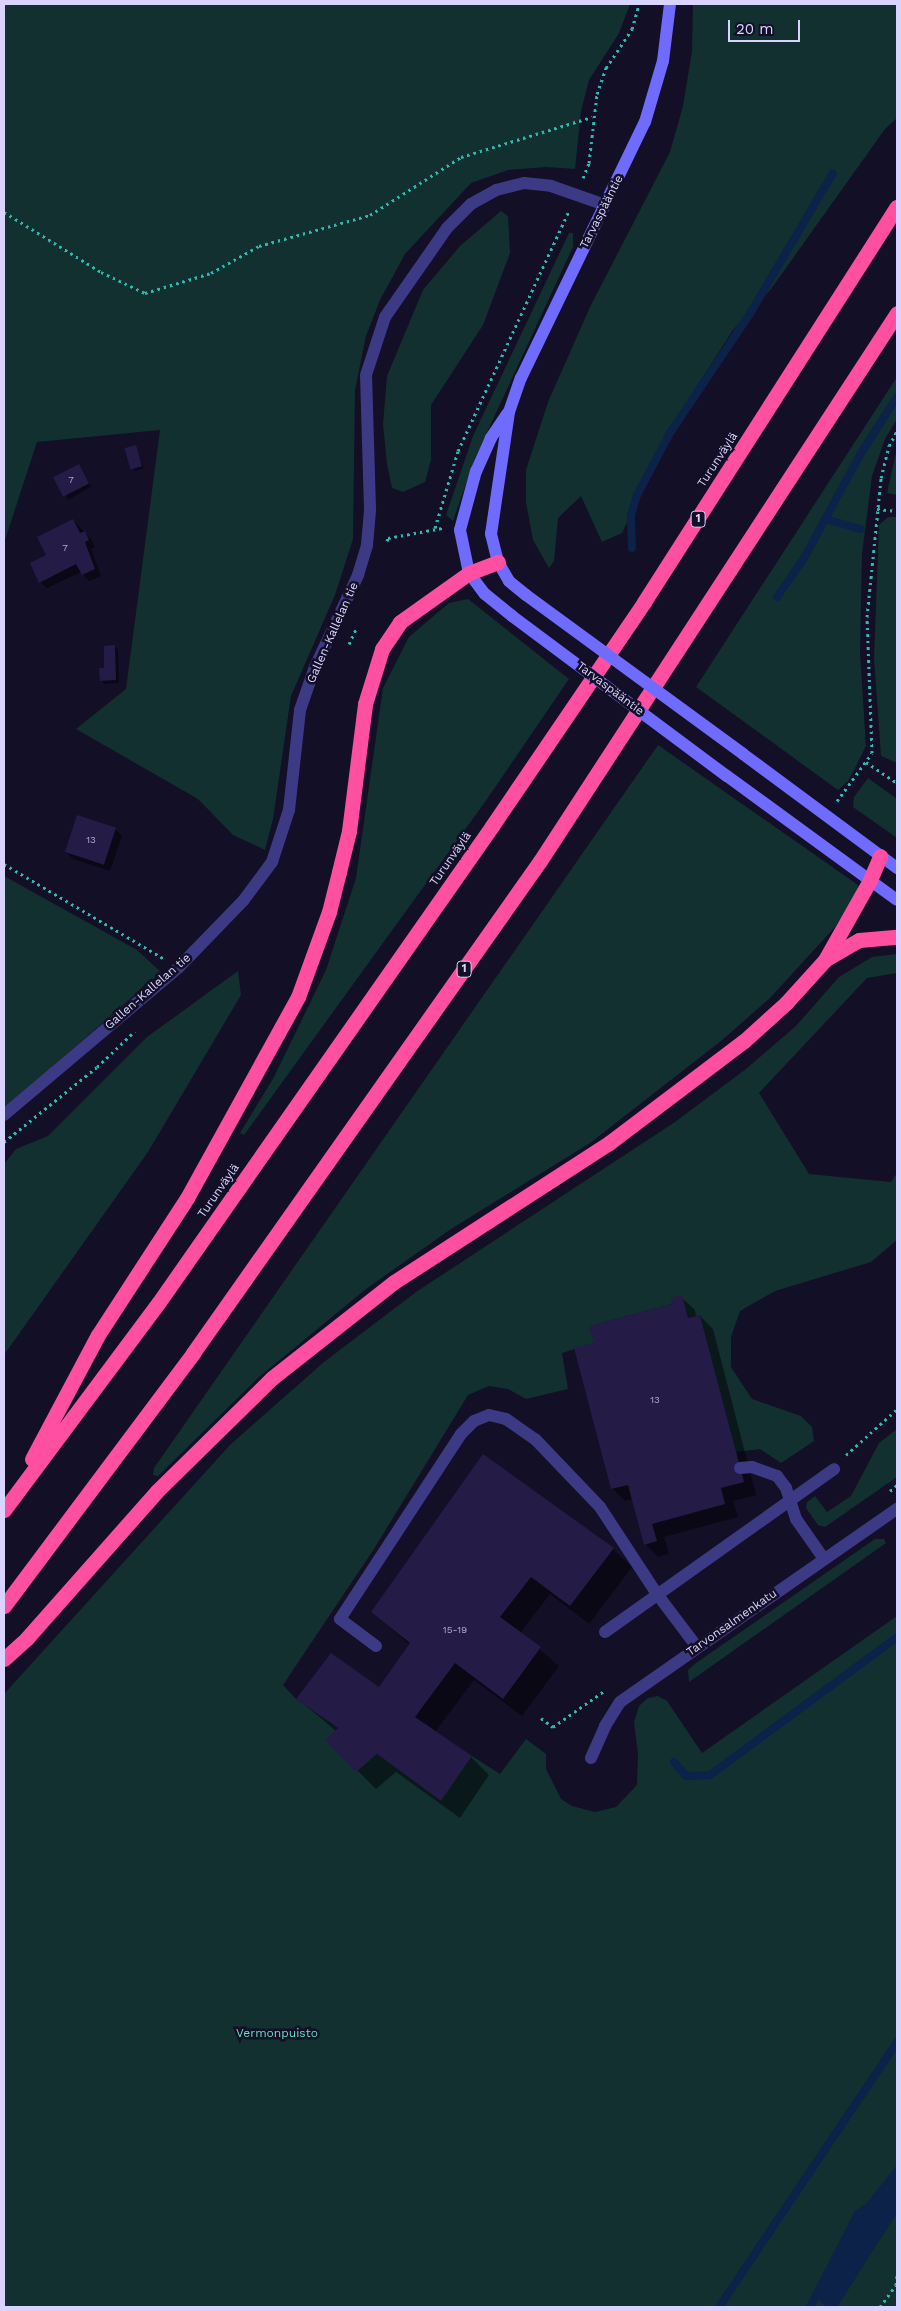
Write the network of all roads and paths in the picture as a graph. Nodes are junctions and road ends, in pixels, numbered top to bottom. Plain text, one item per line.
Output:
1 (639, 4) edge
2 (644, 4) edge
3 (670, 4) edge
4 (639, 9) junction
5 (592, 117) junction
6 (576, 194) junction
7 (604, 205) junction
8 (897, 207) edge
9 (4, 212) edge
10 (897, 314) edge
11 (509, 412) junction
12 (897, 431) edge
13 (877, 509) junction
14 (897, 511) edge
15 (386, 547) dead end
16 (498, 562) junction
17 (469, 573) junction
18 (360, 619) dead end
19 (345, 651) dead end
20 (866, 762) junction
21 (897, 783) edge
22 (837, 801) dead end
23 (880, 856) junction
24 (4, 864) edge
25 (897, 868) edge
26 (870, 880) junction
27 (897, 900) edge
28 (897, 937) edge
29 (825, 960) junction
30 (179, 967) junction
31 (140, 1026) dead end
32 (4, 1115) edge
33 (4, 1142) edge
34 (897, 1409) edge
35 (740, 1468) dead end
36 (834, 1469) joint
37 (790, 1501) junction
38 (6, 1506) edge
39 (897, 1509) edge
40 (824, 1559) junction
41 (657, 1594) junction
42 (4, 1606) edge
43 (604, 1632) dead end
44 (376, 1646) dead end
45 (697, 1647) junction
46 (4, 1660) edge
47 (591, 1758) dead end
48 (897, 2275) edge
49 (880, 2307) edge

1 - 4 path
2 - 4 path
3 - 7 street, Tarvaspääntie
4 - 5 path
5 - 6 path
5 - 9 path
6 - 7 street, Gallen-Kallelan tie
6 - 15 path
6 - 30 street, Gallen-Kallelan tie
7 - 11 street, Tarvaspääntie
8 - 38 highway, Turunväylä / 1
10 - 42 highway, 1
11 - 16 street, Tarvaspääntie
11 - 17 street, Tarvaspääntie
12 - 13 path
13 - 14 path
13 - 20 path
16 - 17 highway
16 - 23 street, Tarvaspääntie, bridge
17 - 26 street, Tarvaspääntie, bridge
17 - 38 highway
18 - 19 path
20 - 21 path
20 - 22 path
23 - 25 street, Tarvaspääntie
23 - 26 highway
24 - 30 path
26 - 27 street, Tarvaspääntie
26 - 29 highway
28 - 29 highway
29 - 46 highway
30 - 32 street, Gallen-Kallelan tie
31 - 33 path
34 - 36 path
35 - 37 street
36 - 37 street
37 - 40 street
37 - 41 street
39 - 40 street, Tarvonsalmenkatu
40 - 45 street, Tarvonsalmenkatu
41 - 43 street
41 - 44 street
41 - 45 street
45 - 47 street, Tarvonsalmenkatu
48 - 49 path

